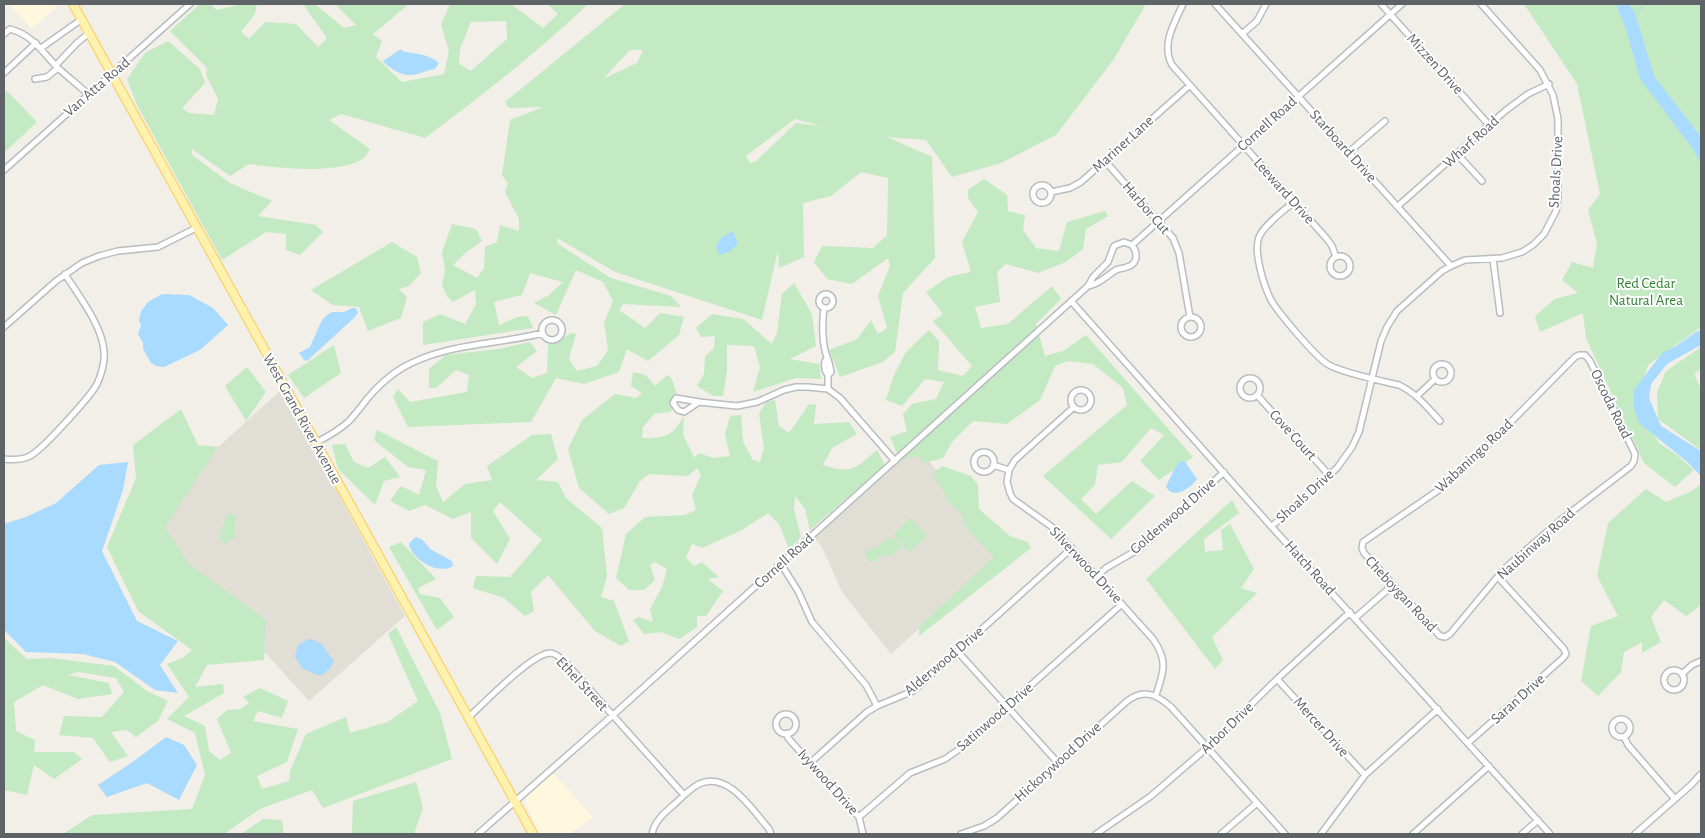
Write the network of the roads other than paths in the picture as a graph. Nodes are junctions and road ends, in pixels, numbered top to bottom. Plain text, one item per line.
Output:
1 (73, 4) edge
2 (190, 4) edge
3 (1182, 4) edge
4 (1215, 4) edge
5 (1266, 4) edge
6 (1381, 4) edge
7 (1402, 4) edge
8 (1481, 4) edge
9 (1390, 14) junction
10 (82, 19) junction
11 (90, 33) junction
12 (4, 34) edge
13 (1242, 34) junction
14 (36, 43) junction
15 (41, 48) junction
16 (4, 60) edge
17 (10, 66) junction
18 (57, 67) junction
19 (4, 73) edge
20 (112, 74) junction
21 (35, 79) dead end
22 (1549, 84) junction
23 (1189, 86) junction
24 (88, 94) junction
25 (1298, 96) junction
26 (1385, 121) dead end
27 (1489, 125) junction
28 (1243, 145) junction
29 (1349, 152) junction
30 (1457, 154) junction
31 (1105, 161) junction
32 (4, 170) edge
33 (1482, 181) dead end
34 (1051, 192) dead end
35 (1294, 202) junction
36 (1398, 206) junction
37 (1159, 221) junction
38 (196, 228) junction
39 (1132, 245) junction
40 (1336, 257) dead end
41 (1493, 259) junction
42 (1451, 266) junction
43 (65, 274) junction
44 (1088, 286) junction
45 (1072, 301) junction
46 (824, 308) dead end
47 (1500, 313) dead end
48 (1190, 317) dead end
49 (4, 327) edge
50 (543, 333) dead end
51 (1579, 355) joint
52 (1372, 378) junction
53 (1435, 379) dead end
54 (828, 390) junction
55 (1257, 395) dead end
56 (1417, 396) junction
57 (699, 402) junction
58 (1074, 407) dead end
59 (1440, 421) dead end
60 (315, 443) junction
61 (4, 459) edge
62 (1635, 459) joint
63 (895, 461) junction
64 (993, 465) dead end
65 (1009, 470) junction
66 (1224, 472) junction
67 (1329, 476) junction
68 (1272, 526) junction
69 (1072, 548) junction
70 (1362, 548) joint
71 (781, 564) junction
72 (1097, 576) junction
73 (1498, 577) junction
74 (1393, 585) junction
75 (1122, 604) junction
76 (1350, 612) junction
77 (1355, 618) junction
78 (1445, 637) joint
79 (958, 652) junction
80 (1701, 661) edge
81 (1682, 674) dead end
82 (1277, 679) junction
83 (1156, 695) junction
84 (877, 706) junction
85 (1008, 707) junction
86 (1438, 709) junction
87 (612, 716) junction
88 (468, 718) junction
89 (786, 733) dead end
90 (1624, 736) dead end
91 (1468, 742) junction
92 (1208, 747) junction
93 (810, 763) junction
94 (1058, 763) junction
95 (1489, 766) junction
96 (1701, 774) edge
97 (1365, 775) junction
98 (684, 795) junction
99 (1675, 799) junction
100 (514, 801) junction
101 (1257, 803) junction
102 (859, 817) junction
103 (1538, 820) junction
104 (478, 834) edge
105 (533, 834) edge
106 (652, 834) edge
107 (770, 834) edge
108 (863, 834) edge
109 (961, 834) edge
110 (1096, 834) edge
111 (1221, 834) edge
112 (1285, 834) edge
113 (1322, 834) edge
114 (1414, 834) edge
115 (1522, 834) edge
116 (1550, 834) edge
117 (1635, 834) edge

1 - 10 main road, West Grand River Avenue
2 - 20 street, Van Atta Road
3 - 23 street, Leeward Drive
4 - 13 street, Starboard Drive
5 - 13 street
6 - 9 street, Mizzen Drive
7 - 9 street, Cornell Road
8 - 22 street, Shoals Drive
9 - 25 street, Cornell Road
9 - 27 street, Mizzen Drive
10 - 11 main road, West Grand River Avenue
10 - 15 street
11 - 18 street
11 - 20 main road, West Grand River Avenue
12 - 14 street
13 - 25 street, Starboard Drive
14 - 15 street
14 - 17 street
15 - 18 street
16 - 17 street
17 - 19 street
18 - 21 street
18 - 24 street
20 - 24 street, Van Atta Road
20 - 38 main road, West Grand River Avenue
22 - 27 street, Wharf Road
22 - 41 street, Shoals Drive
23 - 28 street, Leeward Drive
23 - 31 street, Mariner Lane
24 - 32 street, Van Atta Road
25 - 28 street, Cornell Road
25 - 29 street, Starboard Drive
26 - 29 street
27 - 30 street, Wharf Road
28 - 35 street, Leeward Drive
28 - 37 street, Cornell Road
29 - 36 street, Starboard Drive
30 - 33 street
30 - 36 street, Wharf Road
31 - 34 street, Mariner Lane
31 - 37 street, Harbor Cut
35 - 40 street, Leeward Drive
35 - 52 street
36 - 42 street, Starboard Drive
37 - 39 street, Cornell Road
37 - 48 street, Harbor Cut
38 - 43 street
38 - 60 main road, West Grand River Avenue
39 - 44 street, Cornell Road
39 - 44 street, Cornell Road
41 - 42 street, Shoals Drive
41 - 47 street
42 - 52 street, Shoals Drive
43 - 49 street
43 - 61 street
44 - 45 street, Cornell Road
45 - 63 street, Cornell Road
45 - 66 street, Hatch Road
46 - 54 street
50 - 60 street
51 - 62 street, Oscoda Road
51 - 70 street, Wabaningo Road
52 - 56 street
52 - 67 street, Shoals Drive
53 - 56 street
54 - 57 street
54 - 63 street
55 - 67 street, Cove Court
56 - 59 street
57 - 57 street
58 - 65 street
60 - 88 main road, West Grand River Avenue
62 - 73 street, Naubinway Road
63 - 71 street, Cornell Road
64 - 65 street
65 - 69 street, Silverwood Drive
66 - 68 street, Hatch Road
66 - 72 street, Goldenwood Drive
67 - 68 street, Shoals Drive
68 - 76 street, Hatch Road
69 - 72 street, Silverwood Drive
69 - 79 street, Alderwood Drive
70 - 74 street, Cheboygan Road
71 - 84 street
71 - 87 street, Cornell Road
72 - 75 street, Silverwood Drive
73 - 78 street, Naubinway Road
73 - 91 street, Saran Drive
74 - 77 street
74 - 78 street, Cheboygan Road
75 - 83 street, Silverwood Drive
75 - 85 street, Satinwood Drive
76 - 77 street, Hatch Road
76 - 82 street, Arbor Drive
77 - 86 street, Hatch Road
79 - 84 street, Alderwood Drive
79 - 85 street
80 - 81 street
82 - 92 street, Arbor Drive
82 - 97 street, Mercer Drive
83 - 92 street
83 - 94 street, Hickorywood Drive
84 - 93 street, Alderwood Drive
85 - 94 street
85 - 102 street, Satinwood Drive
86 - 91 street, Hatch Road
86 - 97 street
87 - 88 street, Ethel Street
87 - 98 street, Ethel Street
87 - 100 street, Cornell Road
88 - 100 main road, West Grand River Avenue
89 - 93 street, Ivywood Drive
90 - 99 street
91 - 95 street, Hatch Road
92 - 101 street
92 - 110 street, Arbor Drive
93 - 102 street, Ivywood Drive
94 - 109 street, Hickorywood Drive
95 - 103 street, Hatch Road
95 - 114 street
96 - 99 street
97 - 113 street
98 - 106 street
98 - 107 street
99 - 117 street
100 - 104 street, Cornell Road
100 - 105 main road, West Grand River Avenue
101 - 111 street
101 - 112 street
102 - 108 street, Ivywood Drive
103 - 115 street
103 - 116 street, Hatch Road

